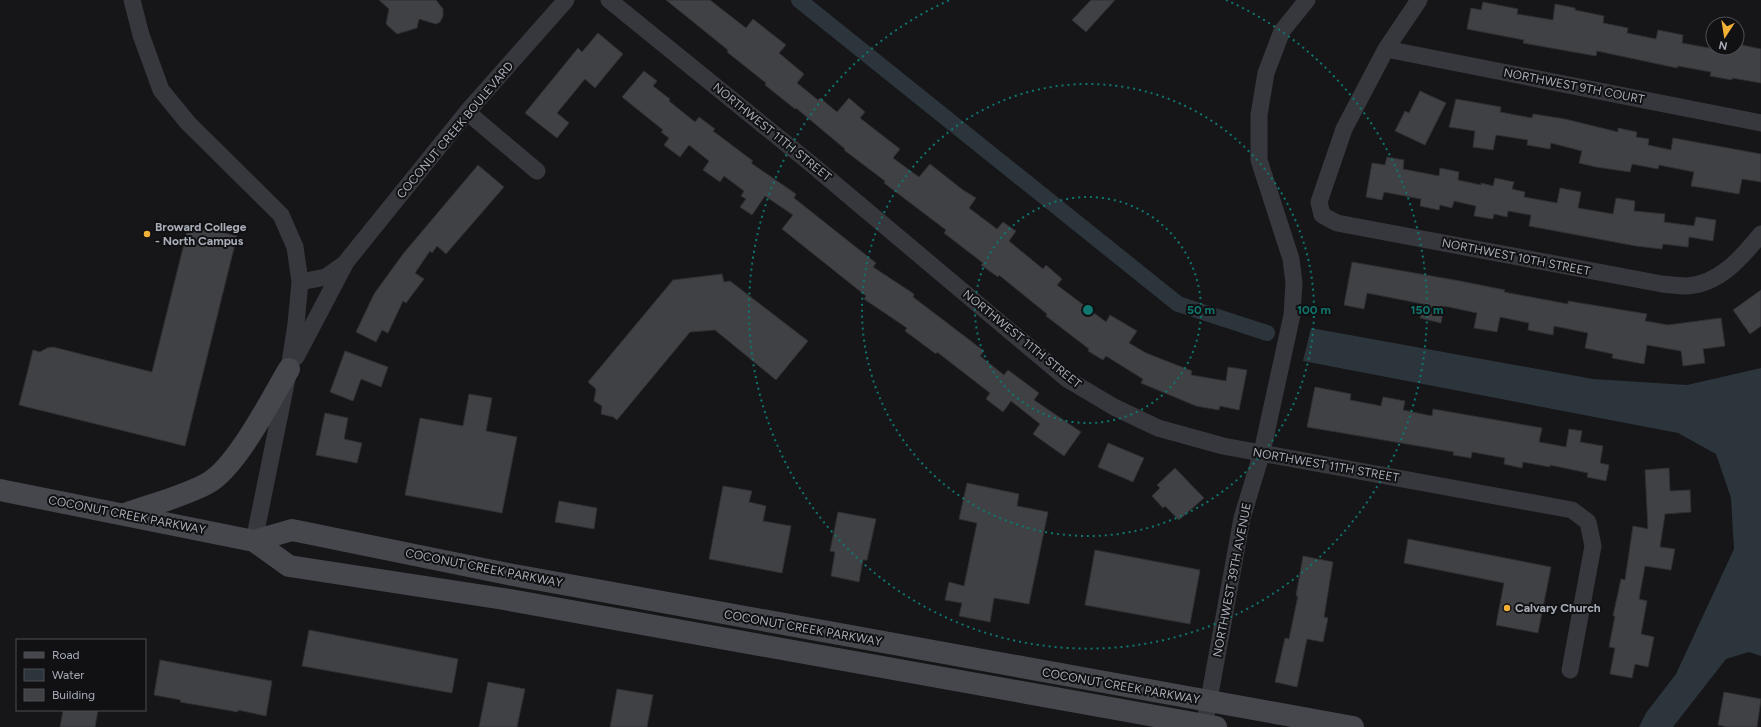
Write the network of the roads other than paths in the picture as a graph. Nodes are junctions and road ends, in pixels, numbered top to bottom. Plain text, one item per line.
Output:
1 (132, 0) edge
2 (566, 0) edge
3 (609, 0) edge
4 (1307, 0) edge
5 (1419, 0) edge
6 (1386, 49) junction
7 (468, 112) junction
8 (1761, 123) edge
9 (538, 171) dead end
10 (1761, 234) edge
11 (346, 262) junction
12 (300, 282) junction
13 (289, 369) junction
14 (1262, 452) junction
15 (0, 490) edge
16 (125, 514) junction
17 (254, 541) junction
18 (584, 613) junction
19 (788, 625) junction
20 (1570, 670) dead end
21 (1208, 702) junction
22 (1206, 726) edge
23 (1354, 727) edge

1 - 12 street
2 - 7 street, COCONUT CREEK BOULEVARD
3 - 14 street, NORTHWEST 11TH STREET
4 - 14 street, NORTHWEST 39TH AVENUE
5 - 6 street
6 - 8 street, NORTHWEST 9TH COURT
6 - 10 street, NORTHWEST 10TH STREET
7 - 9 street
7 - 11 street, COCONUT CREEK BOULEVARD
11 - 12 street, COCONUT CREEK BOULEVARD
11 - 13 street, COCONUT CREEK BOULEVARD
12 - 13 street, COCONUT CREEK BOULEVARD
13 - 16 main road
13 - 17 street, COCONUT CREEK BOULEVARD
14 - 20 street, NORTHWEST 11TH STREET
14 - 21 street, NORTHWEST 39TH AVENUE
15 - 16 main road, COCONUT CREEK PARKWAY
16 - 17 main road, COCONUT CREEK PARKWAY
17 - 18 main road, COCONUT CREEK PARKWAY
17 - 19 main road, COCONUT CREEK PARKWAY
18 - 19 main road
18 - 22 main road, COCONUT CREEK PARKWAY
19 - 21 main road, COCONUT CREEK PARKWAY
21 - 22 street, NORTHWEST 39TH AVENUE
21 - 23 main road, COCONUT CREEK PARKWAY

